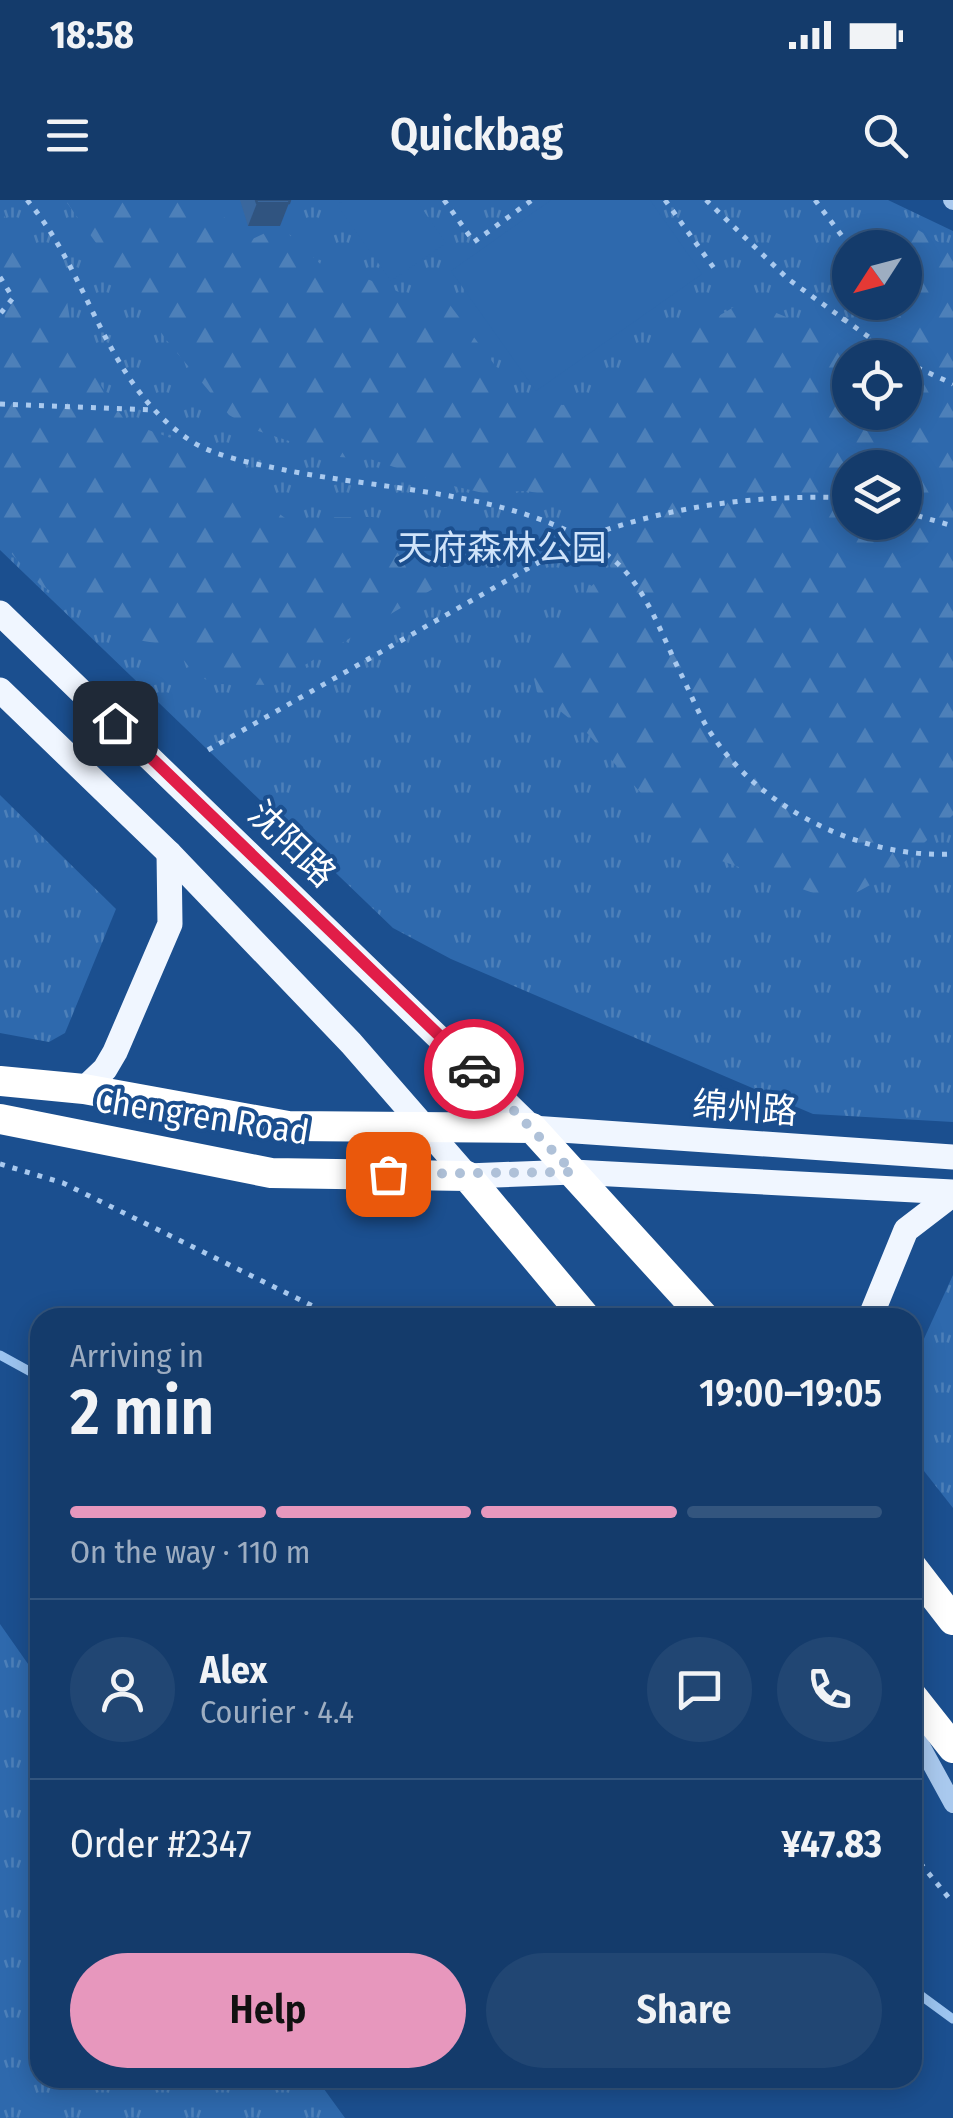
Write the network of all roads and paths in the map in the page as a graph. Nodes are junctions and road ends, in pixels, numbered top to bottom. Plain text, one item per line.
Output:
1 (27, 200) edge
2 (444, 200) edge
3 (532, 200) edge
4 (665, 200) edge
5 (706, 200) edge
6 (815, 200) edge
7 (838, 230) edge
8 (716, 272) dead end
9 (0, 277) edge
10 (0, 314) edge
11 (842, 322) joint
12 (870, 340) edge
13 (922, 370) edge
14 (953, 384) edge
15 (0, 404) edge
16 (153, 410) junction
17 (832, 497) edge
18 (922, 517) edge
19 (953, 526) edge
20 (580, 539) junction
21 (0, 613) edge
22 (0, 690) edge
23 (208, 750) dead end
24 (170, 853) junction
25 (953, 854) edge
26 (0, 1081) edge
27 (84, 1089) junction
28 (0, 1119) edge
29 (422, 1128) junction
30 (532, 1128) junction
31 (953, 1157) edge
32 (0, 1164) edge
33 (573, 1172) junction
34 (466, 1176) junction
35 (953, 1193) edge
36 (317, 1308) edge
37 (578, 1308) edge
38 (695, 1308) edge
39 (874, 1308) edge
40 (922, 1576) edge
41 (922, 1579) edge
42 (953, 1602) edge
43 (953, 1620) edge
44 (922, 1709) edge
45 (922, 1747) edge
46 (953, 1748) edge
47 (953, 1804) edge
48 (922, 1865) edge
49 (953, 1904) edge

1 - 16 path
2 - 3 path
4 - 8 path
5 - 11 path
6 - 7 path
9 - 10 path
11 - 12 path
13 - 14 path
15 - 16 path
16 - 20 path
17 - 20 path
18 - 19 path
20 - 23 path
20 - 25 path
21 - 30 main road, 沈阳路
22 - 24 main road
24 - 27 main road
24 - 29 main road
26 - 27 highway, Chengren Road
27 - 29 highway, Chengren Road
28 - 34 highway, Chengren Road
29 - 30 highway, Chengren Road
29 - 34 main road
30 - 31 main road, 绵州路
30 - 33 highway
32 - 36 path
33 - 34 main road, Chengren Road
33 - 35 main road, 绵州路
33 - 38 highway
34 - 37 highway
35 - 39 main road
40 - 42 street
41 - 43 highway
44 - 46 highway
45 - 47 street
48 - 49 path

